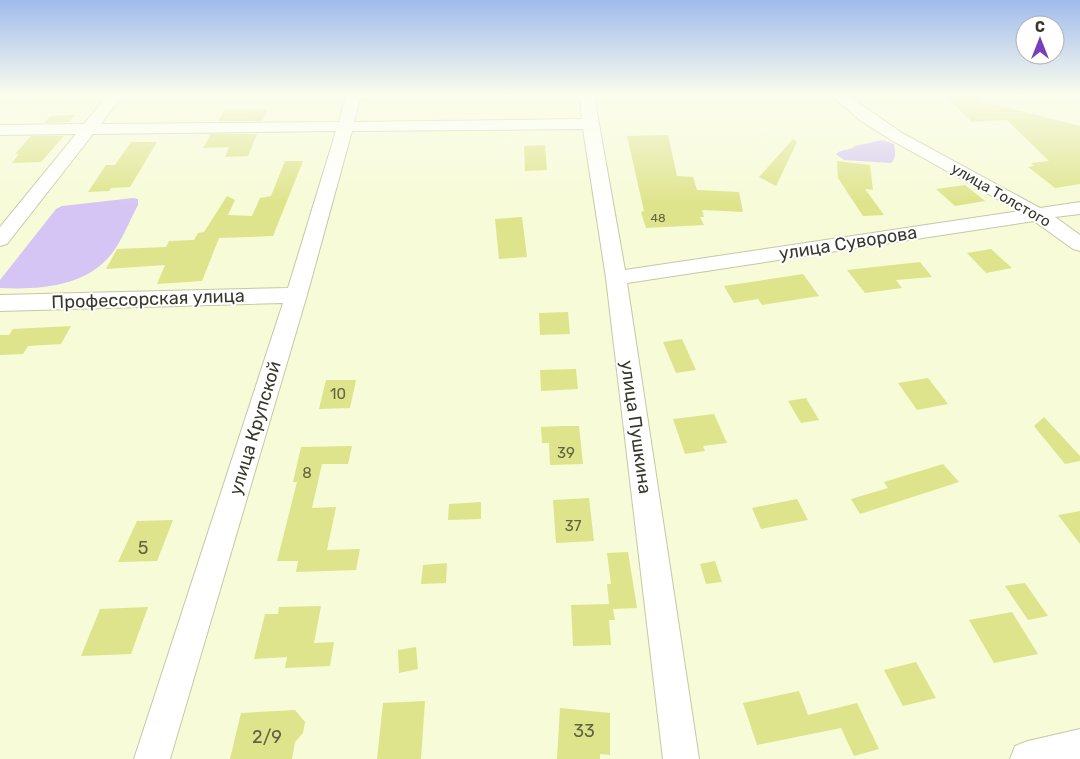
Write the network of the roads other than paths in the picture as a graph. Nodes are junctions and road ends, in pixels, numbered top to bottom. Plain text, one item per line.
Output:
1 (86, 131) edge
2 (343, 131) edge
3 (591, 131) edge
4 (891, 131) edge
5 (1080, 208) edge
6 (1038, 214) junction
7 (0, 240) edge
8 (1080, 245) edge
9 (616, 278) junction
10 (296, 295) junction
11 (0, 303) edge
12 (1080, 747) edge
13 (152, 759) edge
14 (681, 759) edge
15 (1028, 759) edge

1 - 7 street
2 - 10 street, улица Крупской
3 - 9 street, улица Пушкина
4 - 6 street, улица Толстого
5 - 6 street, улица Суворова
6 - 8 street, улица Толстого
6 - 9 street, улица Суворова
9 - 14 street, улица Пушкина
10 - 11 street, Профессорская улица
10 - 13 street, улица Крупской
12 - 15 street

